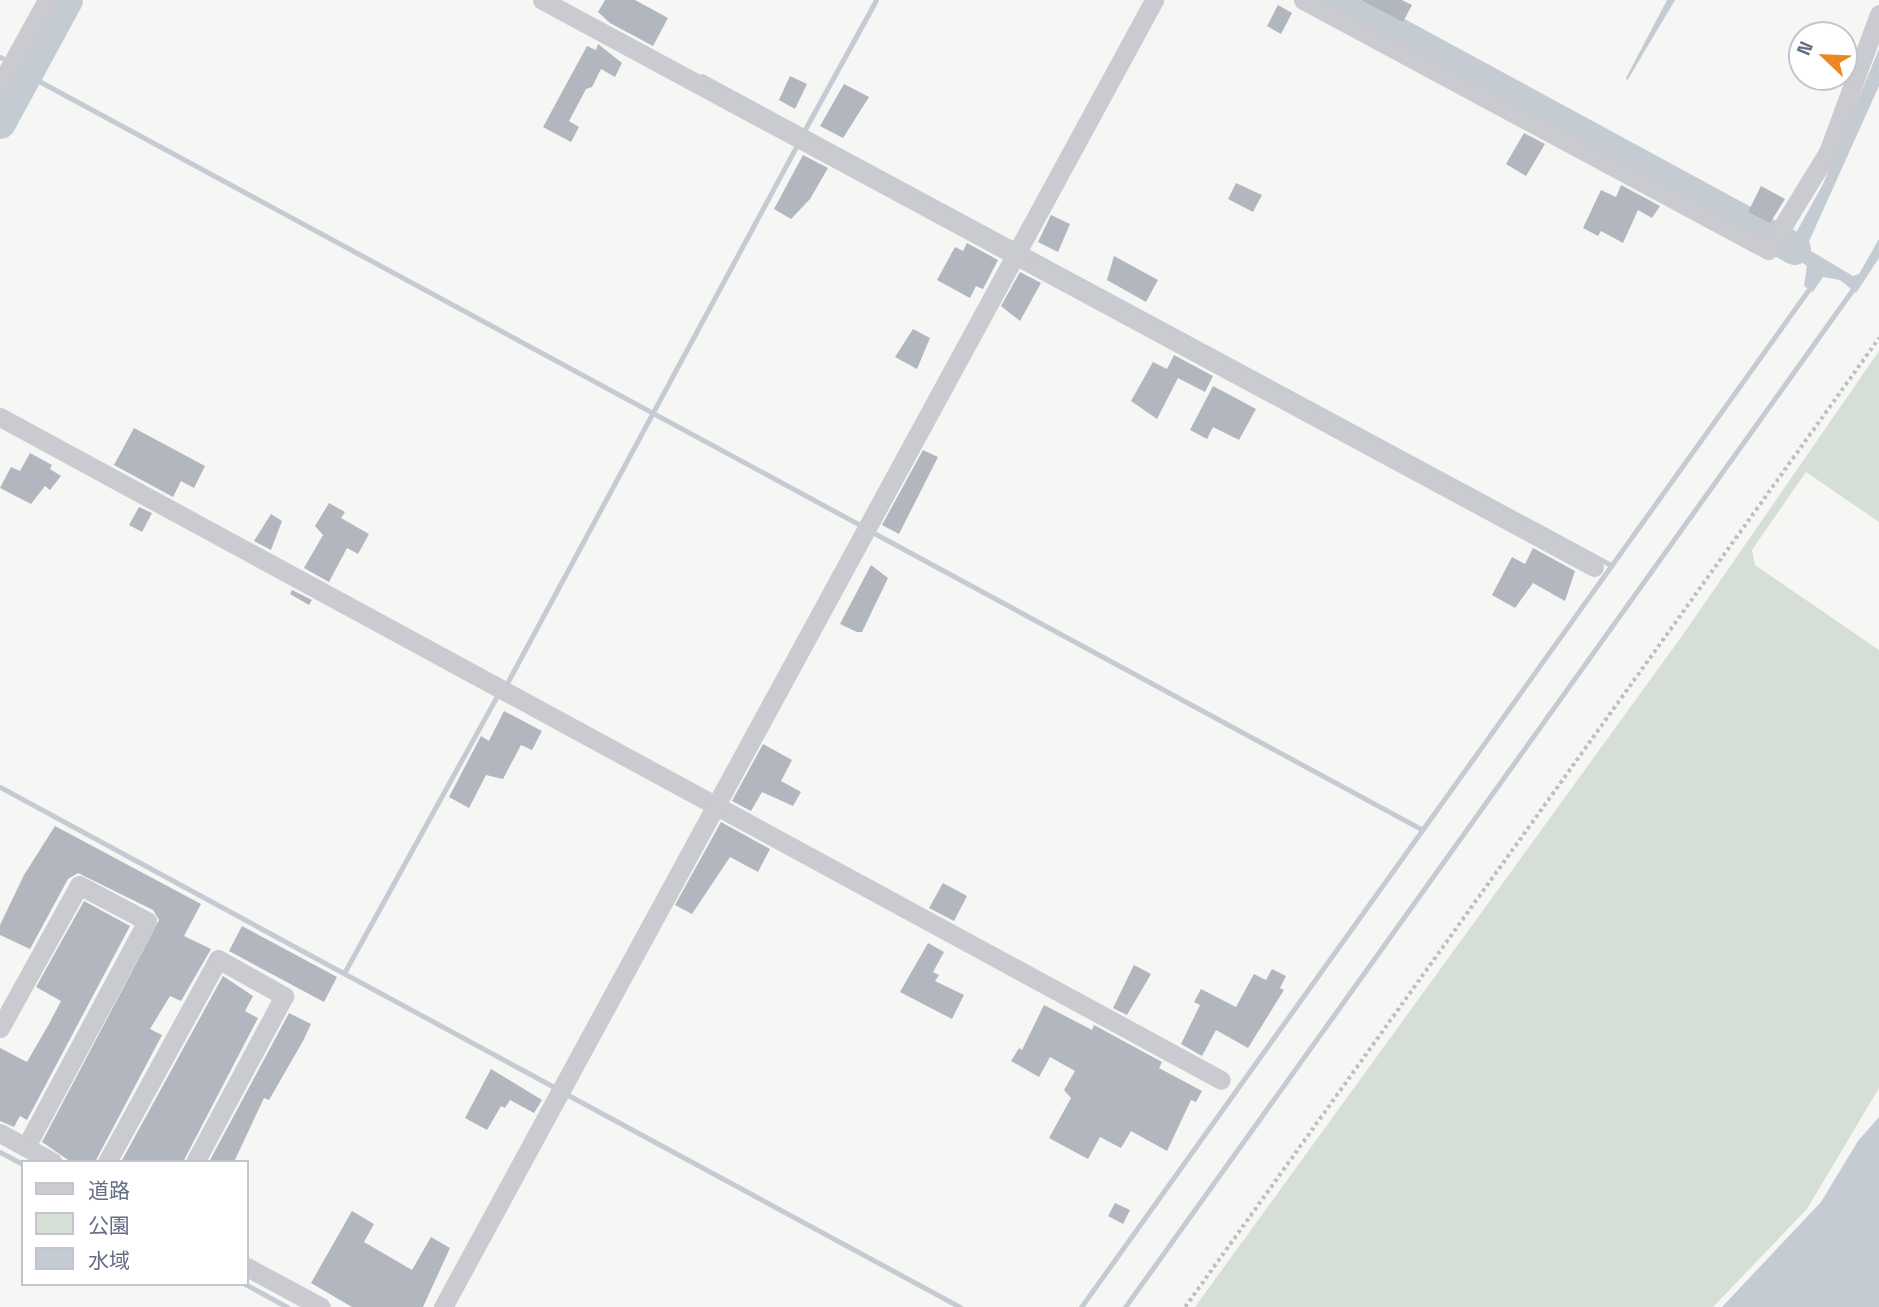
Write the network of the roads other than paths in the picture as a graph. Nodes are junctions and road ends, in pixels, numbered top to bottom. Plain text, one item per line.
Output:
1 (47, 0) edge
2 (542, 0) edge
3 (1154, 0) edge
4 (1303, 0) edge
5 (1879, 14) edge
6 (0, 85) edge
7 (1018, 248) junction
8 (0, 417) edge
9 (1594, 567) dead end
10 (715, 804) junction
11 (0, 1028) edge
12 (1221, 1080) dead end
13 (0, 1133) edge
14 (26, 1147) junction
15 (49, 1160) edge
16 (108, 1160) edge
17 (196, 1160) edge
18 (248, 1268) edge
19 (321, 1307) edge
20 (443, 1307) edge

1 - 6 street
2 - 7 street
3 - 7 street
4 - 5 street
7 - 9 street
7 - 10 street
8 - 10 street
10 - 12 street
10 - 20 street
11 - 14 street
13 - 14 street
14 - 15 street
16 - 17 street
18 - 19 street

